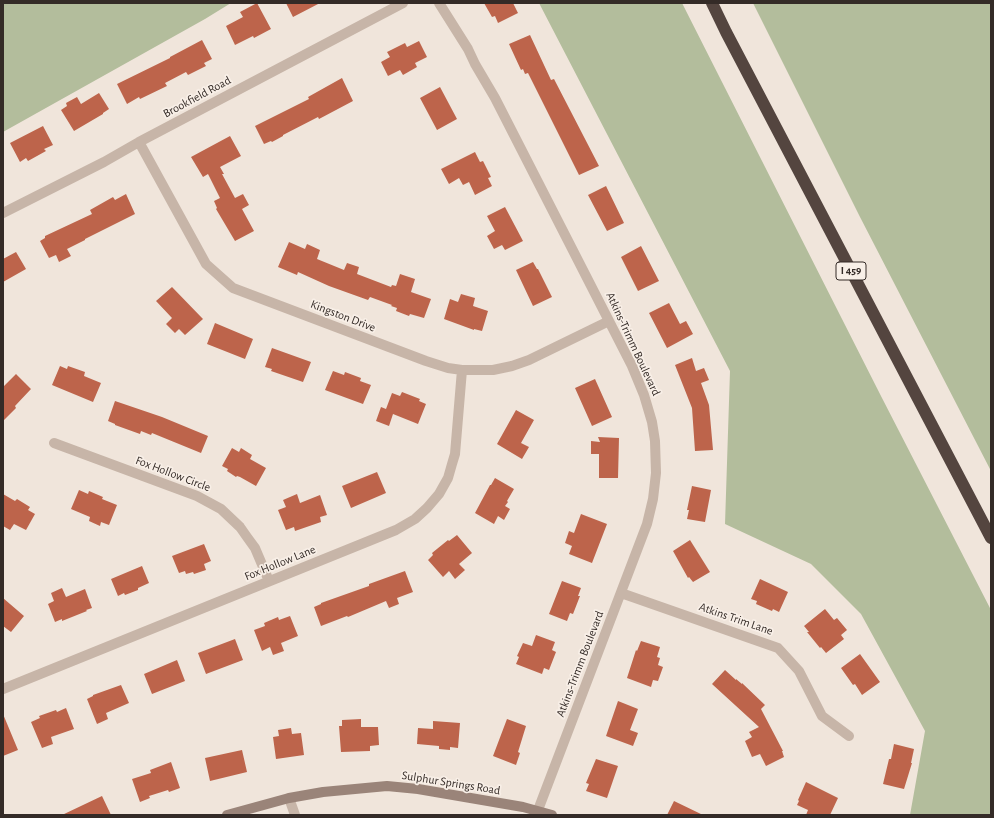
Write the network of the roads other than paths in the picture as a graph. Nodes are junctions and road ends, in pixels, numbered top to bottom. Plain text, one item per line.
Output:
1 (403, 3) edge
2 (439, 3) edge
3 (712, 3) edge
4 (139, 142) junction
5 (3, 213) edge
6 (609, 322) junction
7 (462, 370) junction
8 (54, 443) dead end
9 (991, 538) edge
10 (269, 581) junction
11 (621, 593) junction
12 (3, 689) edge
13 (849, 736) dead end
14 (289, 798) junction
15 (538, 810) junction
16 (227, 815) edge
17 (295, 815) edge
18 (552, 815) edge

1 - 4 street, Brookfield Road
2 - 6 street, Atkins-Trimm Boulevard
3 - 9 highway, I 459
4 - 5 street, Brookfield Road
4 - 7 street, Kingston Drive
6 - 7 street, Kingston Drive
6 - 11 street, Atkins-Trimm Boulevard
7 - 10 street, Fox Hollow Lane
8 - 10 street, Fox Hollow Circle
10 - 12 street, Fox Hollow Lane
11 - 13 street, Atkins Trim Lane
11 - 15 street, Atkins-Trimm Boulevard
14 - 15 street, Sulphur Springs Road
14 - 16 street, Sulphur Springs Road
14 - 17 street
15 - 18 street, Sulphur Springs Road

